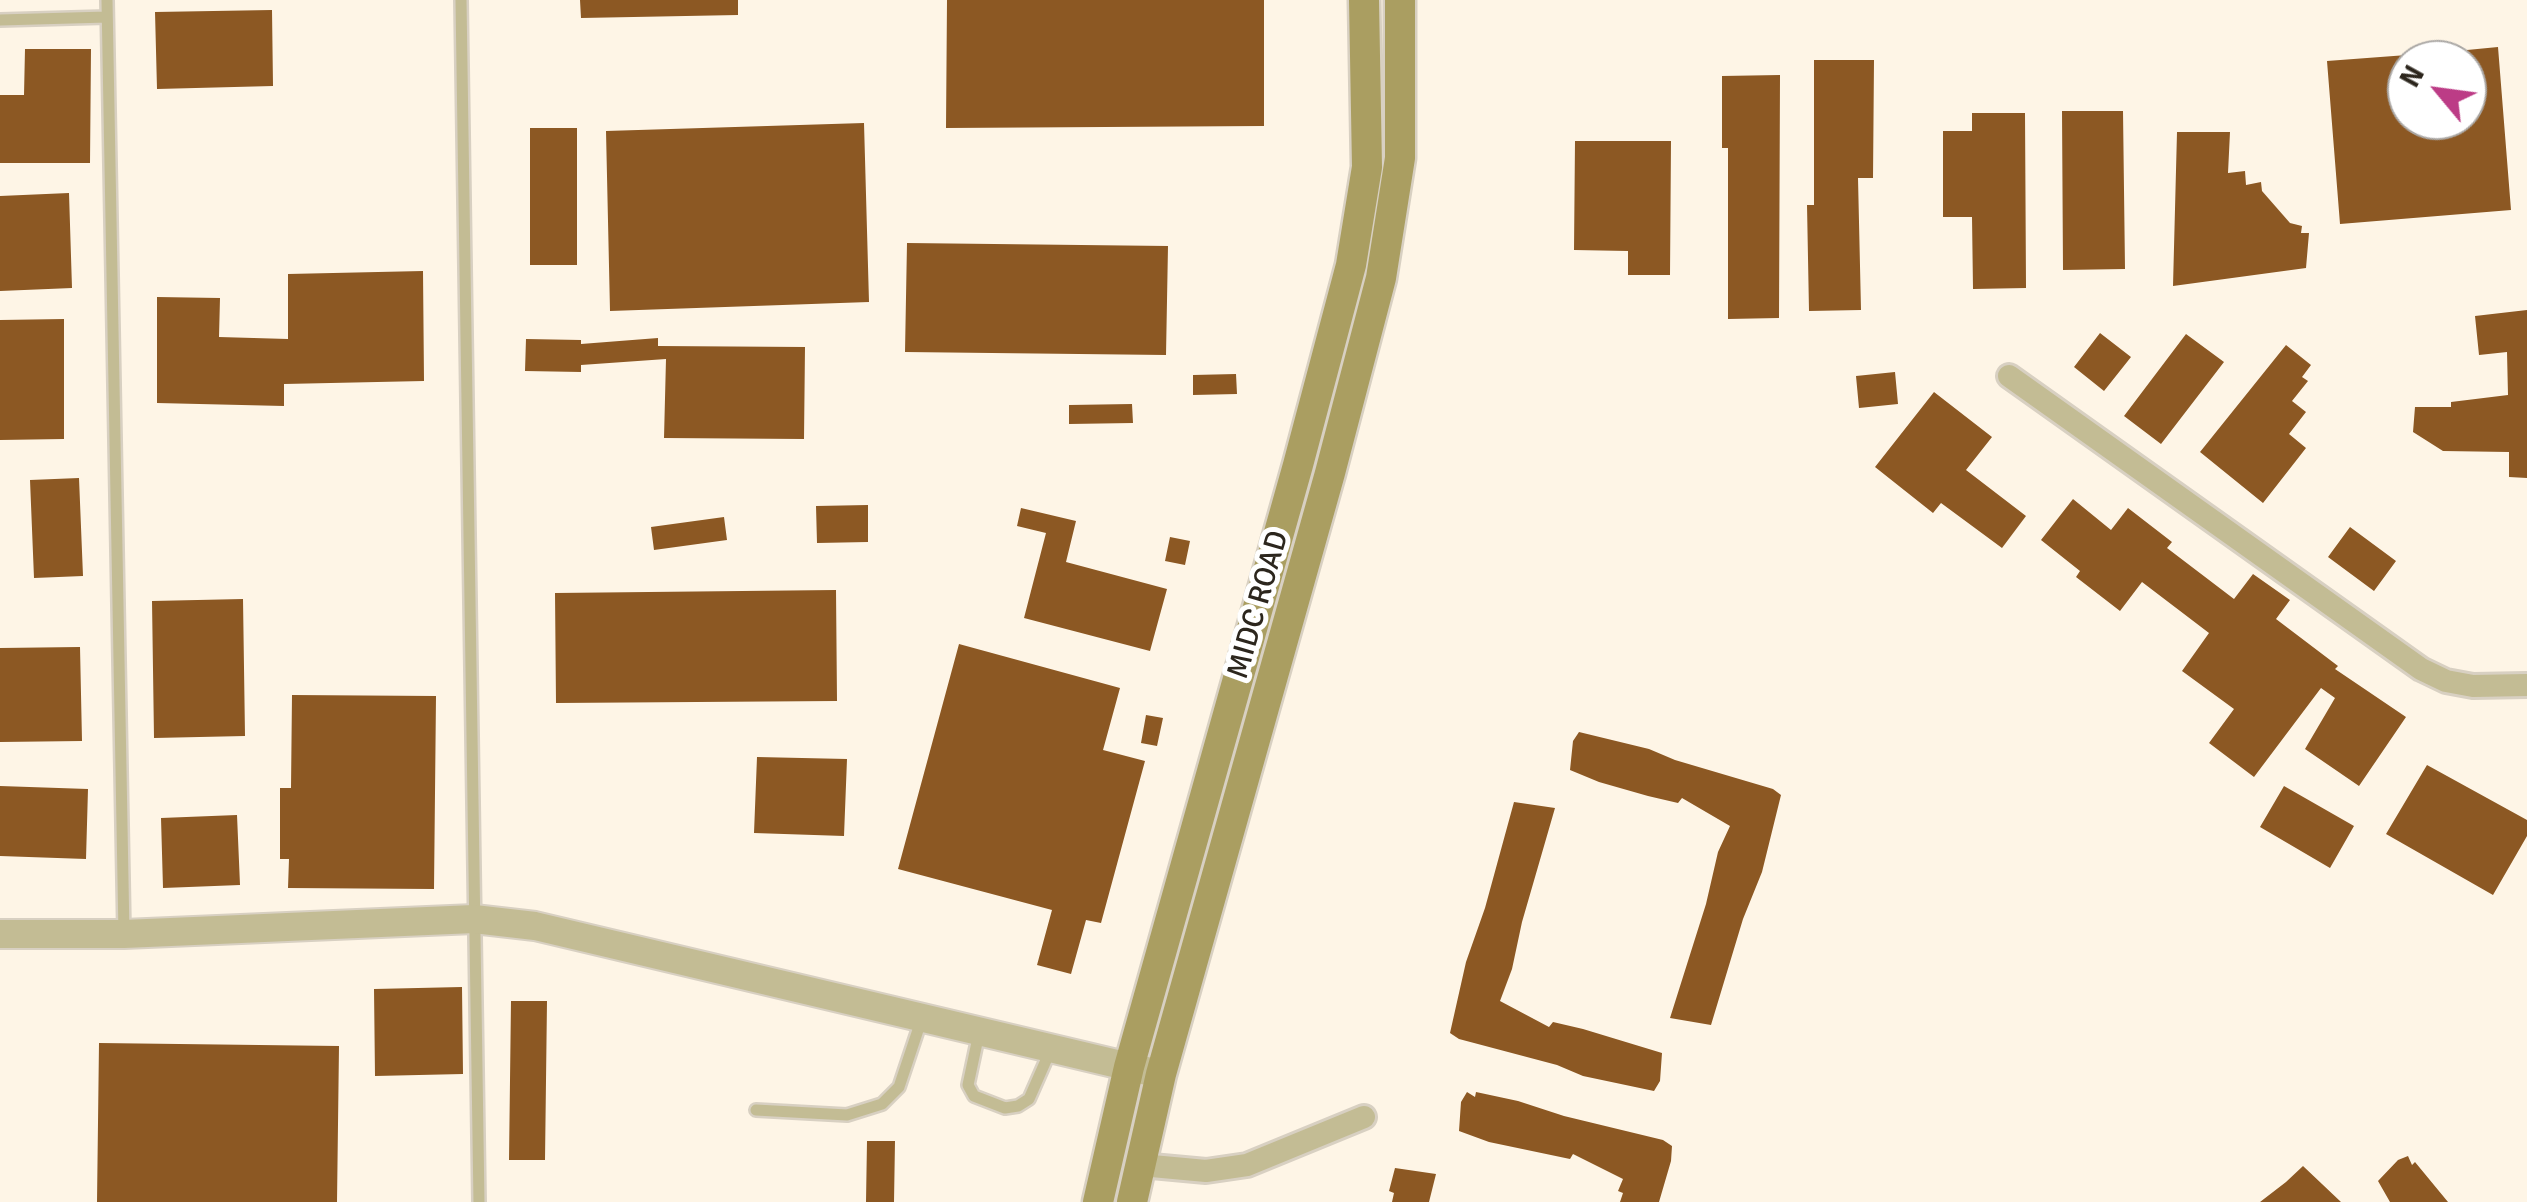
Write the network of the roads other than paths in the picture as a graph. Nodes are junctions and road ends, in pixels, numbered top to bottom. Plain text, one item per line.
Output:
1 (107, 0) edge
2 (461, 0) edge
3 (1364, 0) edge
4 (1400, 0) edge
5 (107, 17) junction
6 (0, 20) edge
7 (2009, 376) dead end
8 (2527, 684) edge
9 (474, 919) junction
10 (0, 934) edge
11 (124, 934) junction
12 (922, 1018) junction
13 (979, 1032) junction
14 (1051, 1049) junction
15 (1130, 1067) junction
16 (1161, 1074) junction
17 (756, 1110) dead end
18 (1364, 1118) dead end
19 (1141, 1166) junction
20 (478, 1202) edge
21 (1098, 1202) edge
22 (1132, 1202) edge

1 - 5 lane
2 - 9 lane
3 - 15 main road, MIDC ROAD
4 - 16 main road, MIDC ROAD
5 - 6 lane
5 - 11 lane
7 - 8 street
9 - 11 street
9 - 12 street
9 - 20 lane
10 - 11 street
12 - 13 street
12 - 17 lane
13 - 14 street
13 - 14 lane
14 - 15 street
15 - 16 street
15 - 21 main road, MIDC ROAD
16 - 19 main road, MIDC ROAD
18 - 19 street
19 - 22 main road, MIDC ROAD

